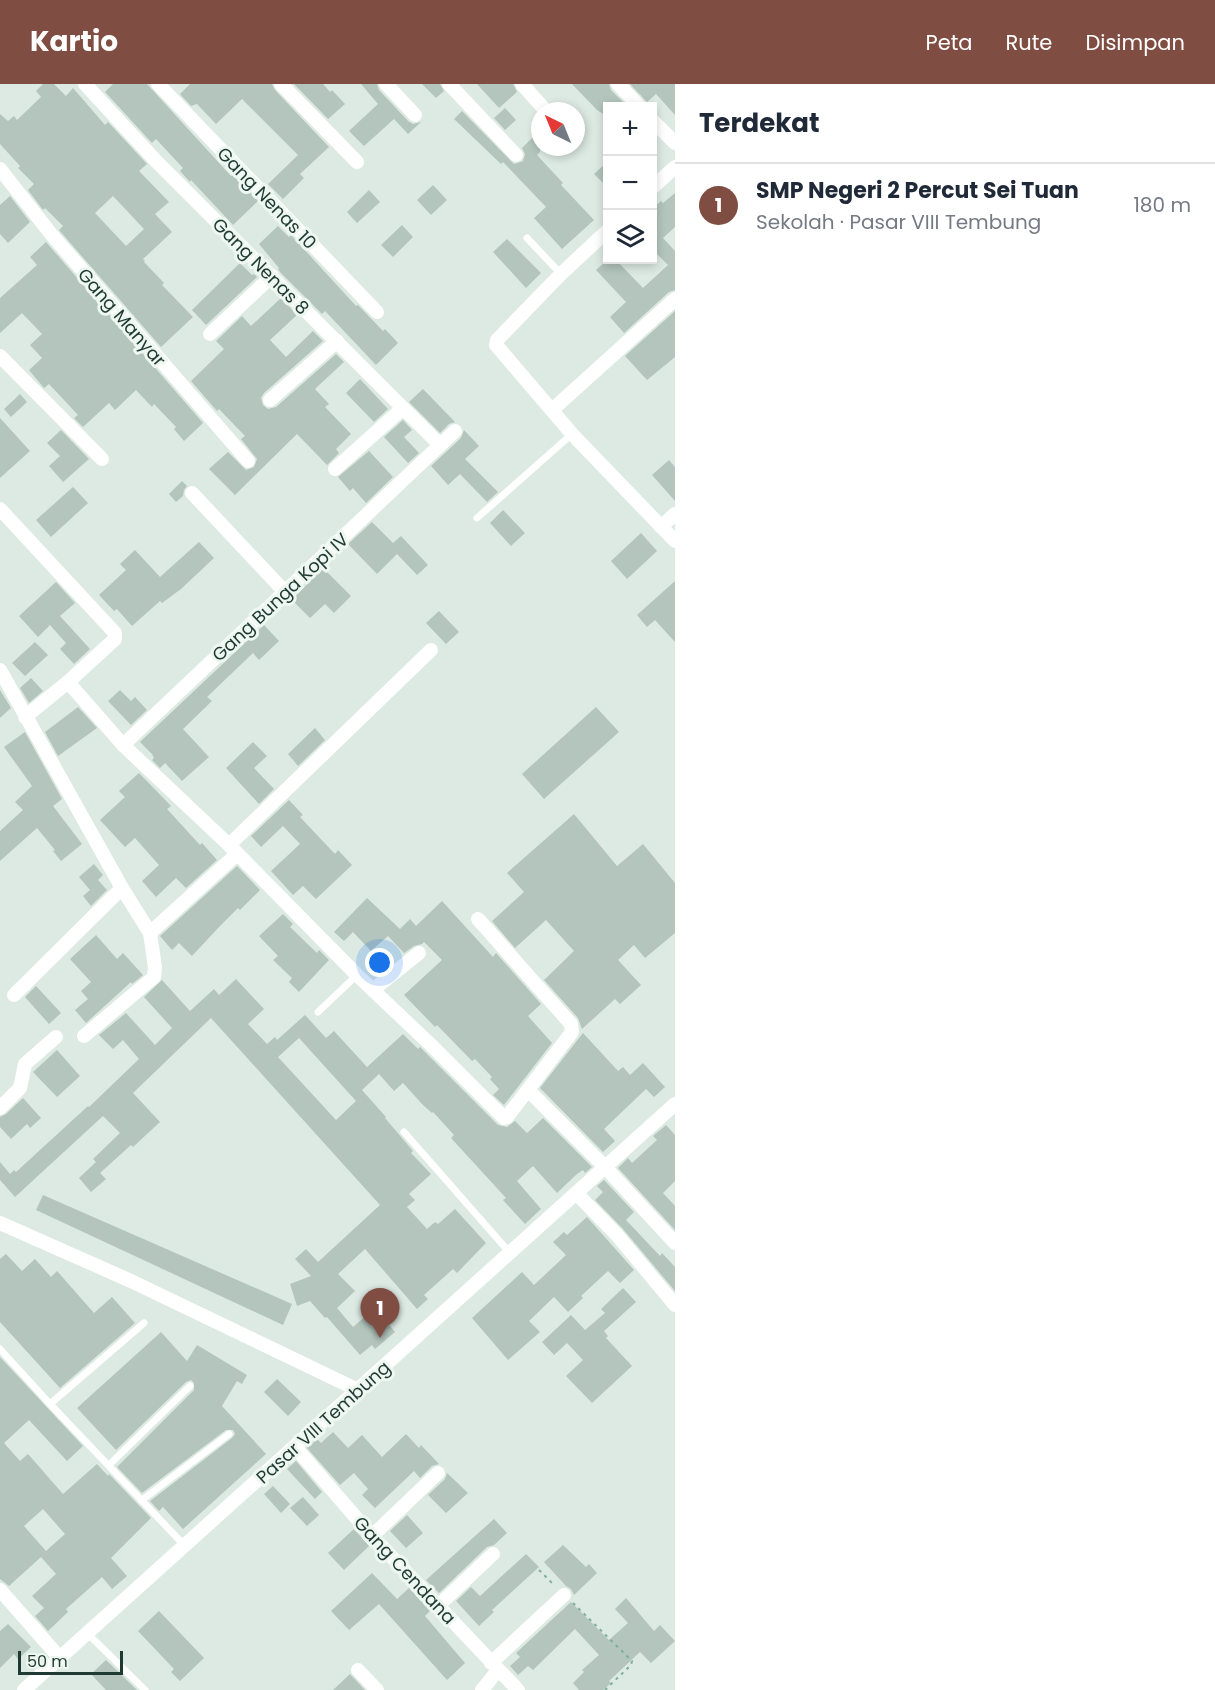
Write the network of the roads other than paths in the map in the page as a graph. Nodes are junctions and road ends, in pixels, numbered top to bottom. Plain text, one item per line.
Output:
1 (85, 84) edge
2 (158, 84) edge
3 (281, 84) edge
4 (386, 84) edge
5 (448, 84) edge
6 (522, 84) edge
7 (618, 84) edge
8 (538, 102) edge
9 (635, 102) edge
10 (415, 115) dead end
11 (657, 125) edge
12 (675, 143) edge
13 (516, 155) dead end
14 (357, 162) dead end
15 (675, 167) edge
16 (0, 169) edge
17 (657, 183) edge
18 (603, 235) edge
19 (527, 238) dead end
20 (561, 274) junction
21 (272, 276) junction
22 (675, 299) edge
23 (377, 312) dead end
24 (210, 334) dead end
25 (337, 341) junction
26 (0, 356) edge
27 (270, 400) dead end
28 (403, 408) junction
29 (552, 410) junction
30 (455, 431) dead end
31 (572, 434) junction
32 (438, 447) junction
33 (102, 459) dead end
34 (248, 461) dead end
35 (335, 469) dead end
36 (192, 493) dead end
37 (0, 509) edge
38 (675, 514) edge
39 (477, 518) dead end
40 (661, 526) junction
41 (675, 541) edge
42 (285, 592) junction
43 (431, 650) dead end
44 (0, 670) edge
45 (68, 682) junction
46 (25, 717) junction
47 (123, 745) junction
48 (233, 849) junction
49 (122, 888) junction
50 (478, 919) dead end
51 (150, 933) junction
52 (419, 953) dead end
53 (357, 975) junction
54 (374, 989) junction
55 (14, 995) dead end
56 (318, 1012) dead end
57 (84, 1036) dead end
58 (56, 1037) dead end
59 (529, 1091) junction
60 (675, 1104) edge
61 (0, 1108) edge
62 (404, 1132) dead end
63 (605, 1167) junction
64 (576, 1193) junction
65 (0, 1223) edge
66 (675, 1244) edge
67 (510, 1253) junction
68 (675, 1305) edge
69 (144, 1323) dead end
70 (0, 1349) edge
71 (190, 1386) dead end
72 (354, 1393) junction
73 (50, 1404) junction
74 (229, 1434) dead end
75 (295, 1447) junction
76 (109, 1465) junction
77 (438, 1473) dead end
78 (142, 1500) junction
79 (372, 1536) junction
80 (185, 1546) junction
81 (493, 1554) dead end
82 (0, 1590) edge
83 (564, 1595) road end
84 (438, 1606) junction
85 (87, 1633) junction
86 (59, 1657) junction
87 (495, 1666) junction
88 (358, 1670) dead end
89 (24, 1690) edge
90 (146, 1690) edge
91 (377, 1690) edge
92 (482, 1690) edge
93 (518, 1690) edge

1 - 21 street, Gang Nenas 8
2 - 23 street, Gang Nenas 10
3 - 14 street
4 - 10 street
5 - 13 street
6 - 8 street
7 - 9 street
11 - 12 street
15 - 17 street
16 - 34 street, Gang Manyar
18 - 20 street
19 - 20 lane
20 - 29 street
21 - 24 street
21 - 25 street, Gang Nenas 8
22 - 29 street
25 - 27 street
25 - 28 street, Gang Nenas 8
26 - 33 street
28 - 32 street, Gang Nenas 8
28 - 35 street
29 - 31 street
30 - 32 street, Gang Bunga Kopi IV
31 - 39 lane
31 - 40 street
32 - 42 street, Gang Bunga Kopi IV
36 - 42 street
37 - 45 street
38 - 40 street
40 - 41 street
42 - 47 street, Gang Bunga Kopi IV
43 - 48 street
44 - 46 street
45 - 46 street
45 - 47 street
46 - 49 street
47 - 48 street
48 - 51 street
48 - 53 street
49 - 51 street
49 - 55 street
50 - 59 street
51 - 57 street
52 - 54 street
53 - 54 street
53 - 56 lane
54 - 59 street
58 - 61 street
59 - 63 street
60 - 63 street, Pasar VIII Tembung
62 - 67 lane
63 - 64 street, Pasar VIII Tembung
63 - 66 street
64 - 67 street, Pasar VIII Tembung
64 - 68 street
65 - 72 street
67 - 72 street, Pasar VIII Tembung
69 - 73 lane
70 - 73 lane
71 - 76 lane
72 - 75 street, Pasar VIII Tembung
73 - 76 lane
74 - 78 lane
75 - 79 street, Gang Cendana
75 - 80 street, Pasar VIII Tembung
76 - 78 lane
77 - 79 street
78 - 80 lane
79 - 84 street, Gang Cendana
80 - 85 street, Pasar VIII Tembung
81 - 84 street
82 - 86 street
83 - 87 street
84 - 87 street, Gang Cendana
85 - 86 street, Pasar VIII Tembung
85 - 90 lane
86 - 89 street, Pasar VIII Tembung
87 - 92 street
87 - 93 street, Gang Cendana
88 - 91 street

